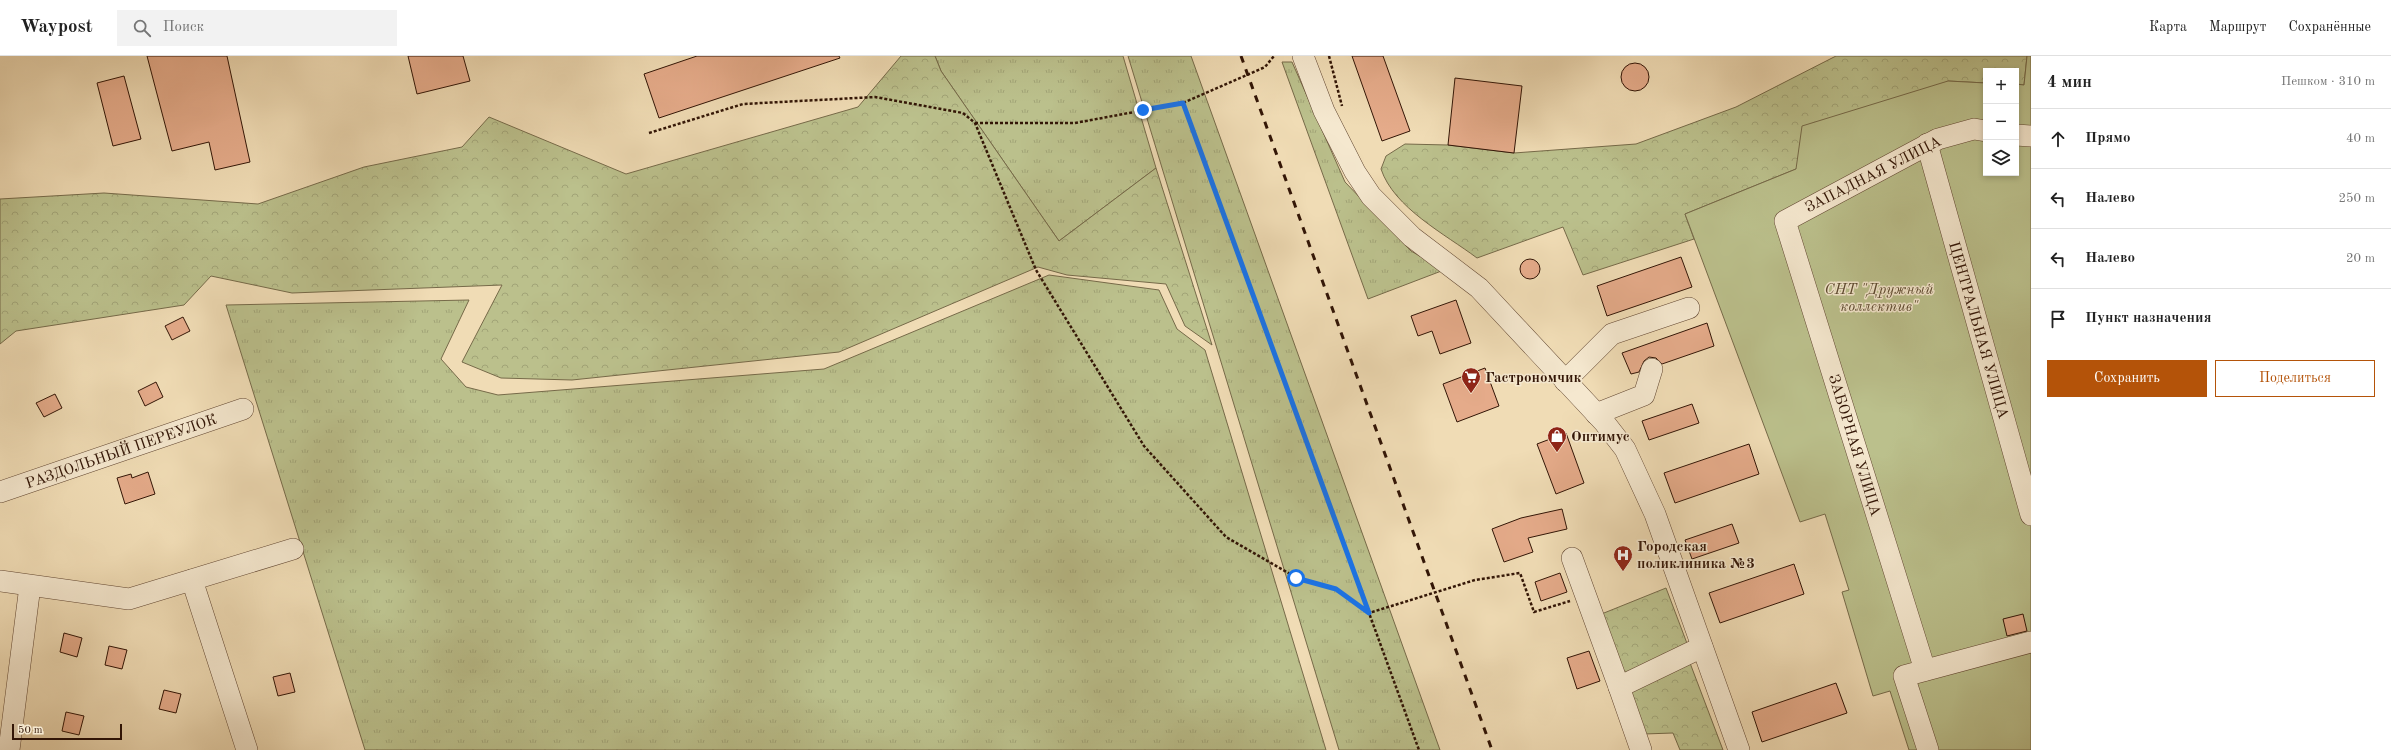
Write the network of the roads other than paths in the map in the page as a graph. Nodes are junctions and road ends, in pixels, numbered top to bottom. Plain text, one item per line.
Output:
1 (1303, 56) edge
2 (1983, 130) edge
3 (2019, 135) edge
4 (2031, 136) edge
5 (1927, 144) junction
6 (1785, 221) joint
7 (1689, 308) dead end
8 (1652, 368) dead end
9 (1565, 381) junction
10 (243, 409) dead end
11 (1596, 414) junction
12 (0, 492) edge
13 (2031, 515) edge
14 (293, 549) dead end
15 (1572, 558) dead end
16 (192, 580) junction
17 (0, 581) edge
18 (30, 586) junction
19 (2031, 642) edge
20 (1702, 647) junction
21 (1925, 670) junction
22 (1619, 687) junction
23 (239, 725) junction
24 (9, 750) edge
25 (232, 750) edge
26 (247, 750) edge
27 (1641, 750) edge
28 (1739, 750) edge
29 (1928, 750) edge

1 - 9 street
2 - 5 street, ЗАПАДНАЯ УЛИЦА
3 - 4 street
5 - 6 street, ЗАПАДНАЯ УЛИЦА
5 - 13 street, ЦЕНТРАЛЬНАЯ УЛИЦА
6 - 21 street, ЗАБОРНАЯ УЛИЦА
7 - 9 street
8 - 11 street
9 - 11 street
10 - 12 street, РАЗДОЛЬНЫЙ ПЕРЕУЛОК
11 - 20 street
14 - 16 street
15 - 22 street
16 - 18 street
16 - 23 street
17 - 18 street
18 - 24 street
19 - 21 street
20 - 22 street
20 - 28 street
21 - 29 street
22 - 27 street
23 - 25 street
23 - 26 street

